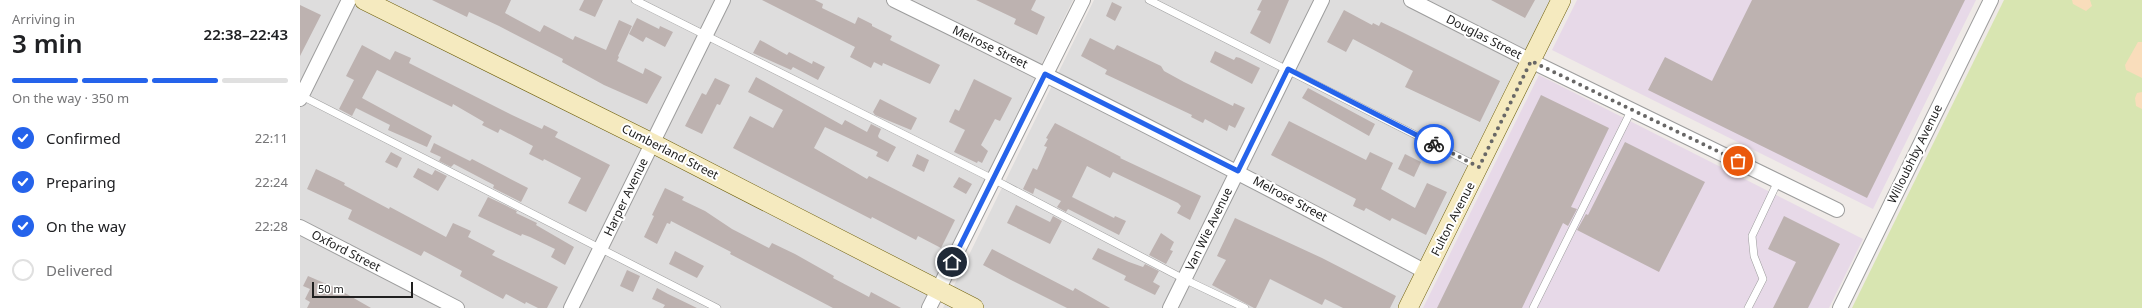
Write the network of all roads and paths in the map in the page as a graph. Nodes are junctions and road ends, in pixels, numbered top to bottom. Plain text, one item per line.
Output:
1 (349, 0) edge
2 (364, 0) edge
3 (635, 0) edge
4 (723, 0) edge
5 (894, 0) edge
6 (1083, 0) edge
7 (1149, 0) edge
8 (1322, 0) edge
9 (1411, 0) edge
10 (1561, 0) edge
11 (1990, 0) edge
12 (706, 36) junction
13 (1531, 61) junction
14 (1288, 69) junction
15 (1045, 74) junction
16 (301, 97) edge
17 (1633, 109) junction
18 (652, 143) junction
19 (1479, 167) junction
20 (1238, 171) junction
21 (993, 179) junction
22 (1778, 180) junction
23 (1837, 210) dead end
24 (300, 228) edge
25 (600, 249) junction
26 (1426, 272) junction
27 (1184, 279) junction
28 (938, 289) junction
29 (457, 308) edge
30 (571, 308) edge
31 (717, 308) edge
32 (929, 308) edge
33 (974, 308) edge
34 (1170, 308) edge
35 (1244, 308) edge
36 (1408, 308) edge
37 (1533, 308) edge
38 (1748, 308) edge
39 (1840, 308) edge

1 - 16 street
2 - 18 street, Cumberland Street
3 - 12 lane
4 - 12 street, Harper Avenue
5 - 15 street, Melrose Street
6 - 15 street
7 - 14 lane
8 - 14 street, Van Wie Avenue
9 - 13 street, Douglas Street
10 - 13 street, Fulton Avenue
11 - 39 street, Willoubhby Avenue
12 - 18 street, Harper Avenue
12 - 21 lane
13 - 17 street, Douglas Street
13 - 19 street, Fulton Avenue
14 - 19 lane
14 - 20 street, Van Wie Avenue
15 - 20 street, Melrose Street
15 - 21 street
16 - 25 lane
17 - 22 street, Douglas Street
17 - 37 lane
18 - 25 street, Harper Avenue
18 - 28 street, Cumberland Street
19 - 26 street, Fulton Avenue
20 - 26 street, Melrose Street
20 - 27 street, Van Wie Avenue
21 - 27 lane
21 - 28 street
22 - 23 street, Douglas Street
22 - 38 lane
24 - 29 street, Oxford Street
25 - 30 street, Harper Avenue
25 - 31 lane
26 - 36 street, Fulton Avenue
27 - 34 street, Van Wie Avenue
27 - 35 lane
28 - 32 street
28 - 33 street, Cumberland Street

